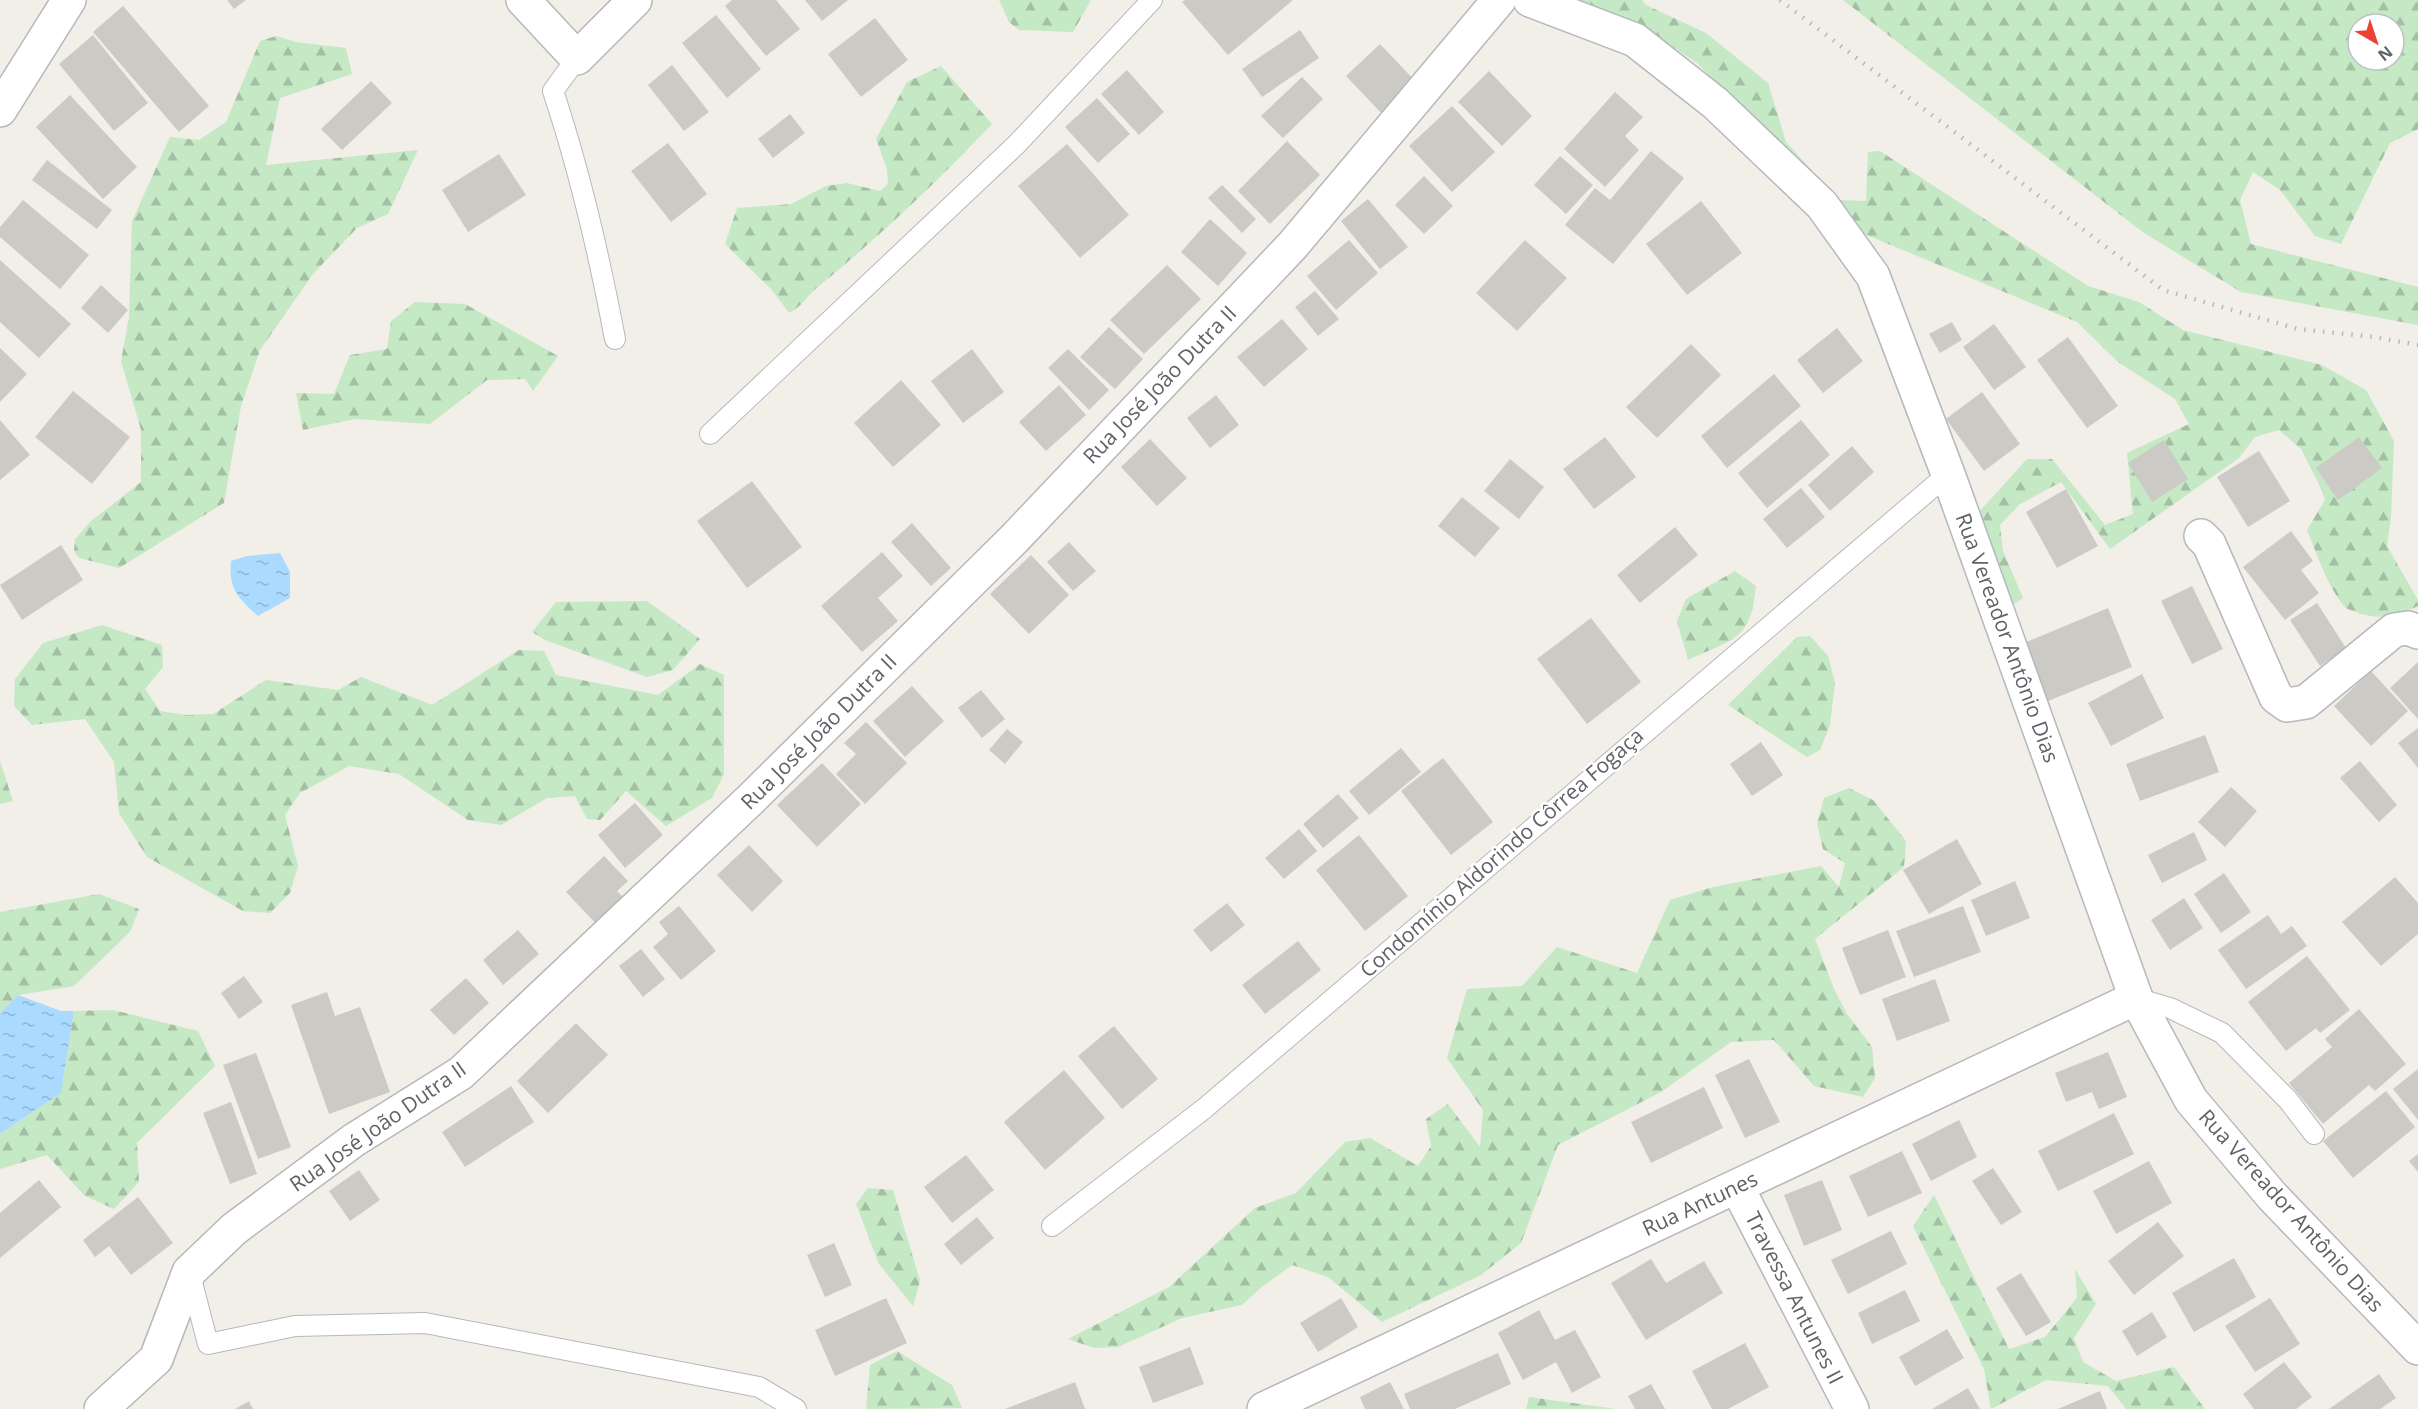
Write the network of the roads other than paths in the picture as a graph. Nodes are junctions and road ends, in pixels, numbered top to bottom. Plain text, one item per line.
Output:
1 (69, 0) edge
2 (523, 0) edge
3 (635, 0) edge
4 (1152, 0) edge
5 (1499, 0) edge
6 (1530, 0) edge
7 (577, 58) junction
8 (0, 110) edge
9 (615, 339) dead end
10 (710, 434) dead end
11 (1948, 474) junction
12 (2201, 536) dead end
13 (2418, 632) edge
14 (2136, 998) junction
15 (2314, 1134) dead end
16 (1737, 1187) junction
17 (1052, 1226) dead end
18 (189, 1272) junction
19 (2418, 1348) edge
20 (1322, 1396) edge
21 (100, 1409) edge
22 (796, 1409) edge
23 (1264, 1409) edge
24 (1852, 1409) edge

1 - 8 street
2 - 7 street
3 - 7 street
4 - 10 lane
5 - 18 street, Rua José João Dutra II
6 - 11 street, Rua Vereador Antônio Dias
7 - 9 lane
11 - 14 street, Rua Vereador Antônio Dias
11 - 17 lane, Condomínio Aldorindo Côrrea Fogaça
12 - 13 street
14 - 15 lane
14 - 16 street, Rua Antunes
14 - 19 street, Rua Vereador Antônio Dias
16 - 20 street, Rua Antunes
16 - 24 street, Travessa Antunes II
18 - 21 street, Rua José João Dutra II
18 - 22 lane
20 - 23 street, Rua Antunes

